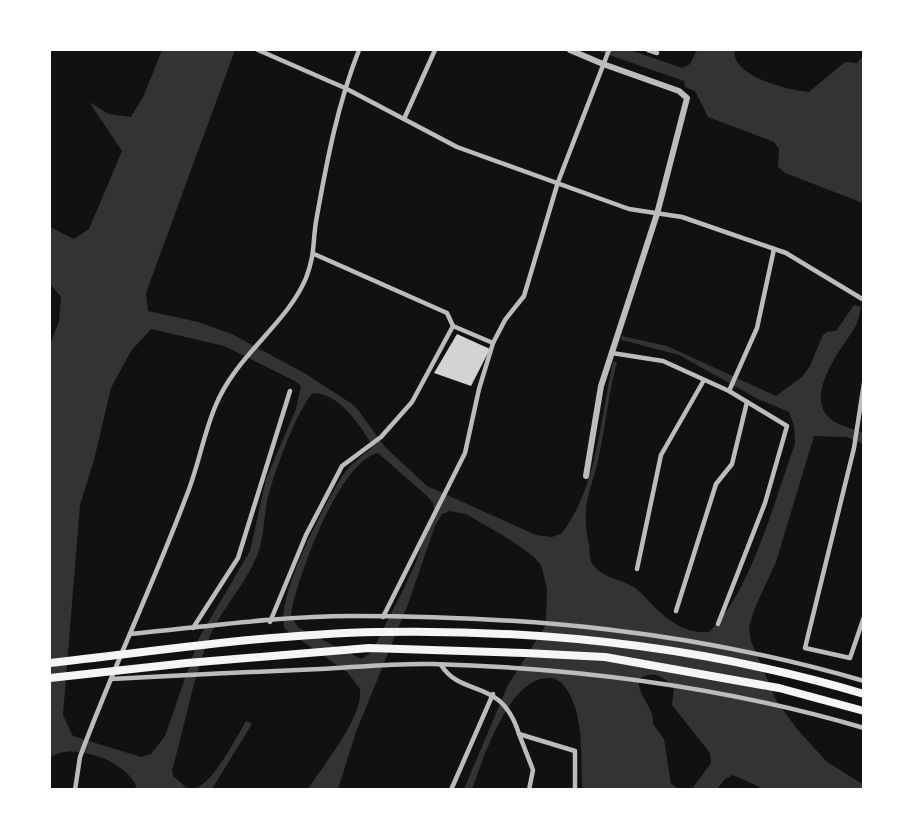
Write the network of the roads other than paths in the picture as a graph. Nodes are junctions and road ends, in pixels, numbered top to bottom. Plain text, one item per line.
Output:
1 (258, 50) edge
2 (359, 50) edge
3 (435, 50) edge
4 (570, 50) edge
5 (609, 50) edge
6 (648, 50) edge
7 (657, 53) dead end
8 (603, 64) junction
9 (345, 88) junction
10 (404, 119) junction
11 (558, 182) junction
12 (657, 214) junction
13 (774, 249) junction
14 (314, 254) junction
15 (864, 300) edge
16 (453, 326) junction
17 (493, 343) junction
18 (612, 353) junction
19 (704, 380) junction
20 (864, 383) edge
21 (290, 391) dead end
22 (729, 391) junction
23 (747, 402) junction
24 (586, 476) dead end
25 (637, 569) dead end
26 (676, 610) dead end
27 (382, 617) junction
28 (864, 617) edge
29 (270, 622) junction
30 (718, 624) dead end
31 (193, 628) junction
32 (130, 634) junction
33 (50, 663) edge
34 (441, 664) junction
35 (50, 678) edge
36 (111, 679) junction
37 (864, 681) edge
38 (493, 694) junction
39 (864, 694) edge
40 (864, 711) edge
41 (864, 728) edge
42 (519, 734) junction
43 (75, 789) edge
44 (451, 789) edge
45 (530, 789) edge
46 (575, 789) edge

1 - 9 street
2 - 9 street
3 - 10 street
4 - 8 street
5 - 8 street
6 - 7 street
8 - 11 street
8 - 12 street
9 - 10 street
9 - 14 street
10 - 11 street
11 - 12 street
11 - 17 street
12 - 13 street
12 - 18 street
13 - 15 street
13 - 22 street
14 - 16 street
14 - 32 street
16 - 17 street
16 - 29 street
17 - 27 street
18 - 19 street
18 - 24 street
19 - 22 street
19 - 25 street
20 - 28 street
21 - 31 street
22 - 23 street
23 - 26 street
23 - 30 street
27 - 29 street
27 - 37 street
29 - 31 street
31 - 32 street
32 - 36 street
33 - 39 main road
34 - 36 street
34 - 38 street
34 - 41 street
35 - 40 main road
36 - 43 street
38 - 42 street
38 - 44 street
42 - 45 street
42 - 46 street

